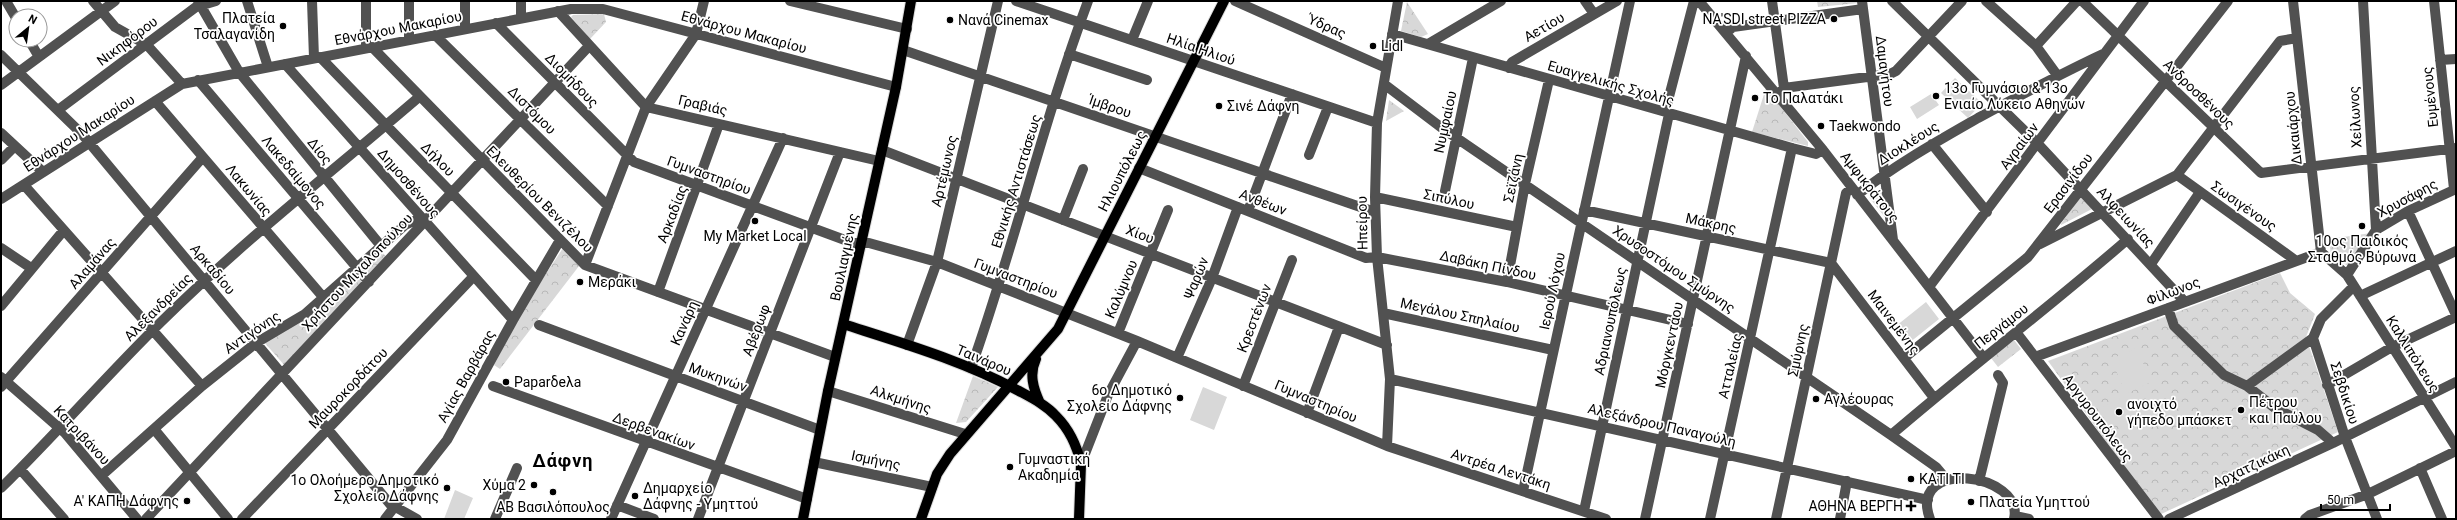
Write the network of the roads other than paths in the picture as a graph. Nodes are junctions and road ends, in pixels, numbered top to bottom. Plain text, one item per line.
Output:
1 (93, 1) edge
2 (115, 1) edge
3 (216, 1) edge
4 (247, 1) edge
5 (312, 1) edge
6 (366, 1) edge
7 (409, 1) edge
8 (465, 1) edge
9 (521, 1) edge
10 (704, 1) edge
11 (790, 1) edge
12 (911, 1) edge
13 (998, 1) edge
14 (1016, 1) edge
15 (1088, 1) edge
16 (1148, 1) edge
17 (1224, 1) edge
18 (1234, 1) edge
19 (1398, 1) edge
20 (1501, 1) edge
21 (1585, 1) edge
22 (1617, 1) edge
23 (1630, 1) edge
24 (1694, 1) edge
25 (1699, 1) edge
26 (1772, 1) edge
27 (1892, 1) edge
28 (1962, 1) edge
29 (1986, 1) edge
30 (2077, 1) edge
31 (2082, 1) edge
32 (2144, 1) edge
33 (2228, 1) edge
34 (2293, 1) edge
35 (2363, 1) edge
36 (2434, 1) edge
37 (199, 3) edge
38 (1862, 5) edge
39 (101, 11) junction
40 (558, 11) junction
41 (1594, 14) junction
42 (521, 18) junction
43 (1774, 20) junction
44 (496, 23) junction
45 (1080, 23) junction
46 (465, 29) junction
47 (907, 29) junction
48 (1726, 33) junction
49 (696, 34) junction
50 (1392, 34) junction
51 (436, 35) junction
52 (2118, 35) junction
53 (1929, 37) junction
54 (2297, 38) junction
55 (409, 40) junction
56 (1132, 40) junction
57 (1428, 44) junction
58 (147, 45) junction
59 (589, 46) junction
60 (2036, 46) junction
61 (34, 48) edge
62 (369, 48) junction
63 (903, 50) junction
64 (1069, 54) junction
65 (2104, 54) junction
66 (1, 55) edge
67 (39, 56) junction
68 (1746, 56) junction
69 (317, 57) junction
70 (1473, 58) junction
71 (2456, 59) edge
72 (2440, 60) junction
73 (1194, 61) junction
74 (285, 64) junction
75 (268, 67) junction
76 (1386, 68) junction
77 (1509, 68) junction
78 (19, 72) junction
79 (238, 72) junction
80 (2057, 75) junction
81 (980, 76) junction
82 (1872, 76) junction
83 (198, 80) junction
84 (1148, 80) dead end
85 (1549, 80) junction
86 (554, 82) junction
87 (2166, 82) junction
88 (182, 84) junction
89 (1384, 84) junction
90 (1, 85) edge
91 (896, 88) junction
92 (1781, 91) junction
93 (1292, 94) junction
94 (419, 97) junction
95 (1608, 97) junction
96 (155, 101) junction
97 (1054, 102) junction
98 (2000, 106) junction
99 (646, 107) junction
100 (1328, 107) junction
101 (58, 110) junction
102 (1667, 113) junction
103 (520, 118) junction
104 (1377, 123) junction
105 (719, 124) junction
106 (386, 125) junction
107 (2214, 128) junction
108 (1729, 131) junction
109 (1, 133) edge
110 (1155, 136) junction
111 (1456, 137) junction
112 (783, 138) junction
113 (89, 143) junction
114 (1932, 144) junction
115 (2038, 144) junction
116 (15, 146) junction
117 (360, 148) junction
118 (1792, 148) junction
119 (2453, 149) edge
120 (882, 150) junction
121 (1823, 150) junction
122 (840, 152) junction
123 (1309, 155) dead end
124 (628, 157) junction
125 (203, 158) junction
126 (2372, 159) junction
127 (1, 160) edge
128 (482, 160) junction
129 (879, 161) junction
130 (2311, 166) junction
131 (1139, 168) junction
132 (1083, 169) dead end
133 (43, 172) junction
134 (1262, 173) junction
135 (1884, 173) junction
136 (2177, 175) junction
137 (324, 178) junction
138 (957, 179) junction
139 (1525, 184) junction
140 (24, 185) junction
141 (698, 186) junction
142 (2080, 188) junction
143 (2455, 189) edge
144 (1445, 191) dead end
145 (451, 192) junction
146 (1855, 192) junction
147 (2200, 192) junction
148 (1375, 198) junction
149 (1, 199) edge
150 (298, 199) junction
151 (1023, 204) junction
152 (608, 206) junction
153 (752, 206) junction
154 (1238, 207) junction
155 (1168, 210) dead end
156 (1584, 210) junction
157 (1248, 211) junction
158 (2408, 211) junction
159 (1375, 212) junction
160 (1987, 212) junction
161 (2103, 212) junction
162 (151, 217) junction
163 (1063, 220) junction
164 (423, 221) junction
165 (1581, 222) junction
166 (1646, 223) junction
167 (811, 227) junction
168 (263, 228) junction
169 (1517, 228) junction
170 (64, 230) junction
171 (2376, 230) junction
172 (1105, 236) junction
173 (1707, 236) junction
174 (2128, 239) junction
175 (560, 240) junction
176 (1893, 240) junction
177 (861, 243) junction
178 (2038, 245) junction
179 (381, 246) junction
180 (1, 248) edge
181 (1771, 250) junction
182 (2456, 251) edge
183 (2321, 252) junction
184 (1151, 254) junction
185 (1377, 257) junction
186 (1292, 260) dead end
187 (2295, 260) junction
188 (1638, 261) junction
189 (937, 262) junction
190 (1831, 263) junction
191 (2431, 263) junction
192 (2151, 264) junction
193 (585, 265) junction
194 (31, 268) junction
195 (356, 268) junction
196 (102, 272) junction
197 (2347, 275) junction
198 (474, 276) junction
199 (1212, 278) junction
200 (205, 280) junction
201 (536, 280) junction
202 (369, 282) junction
203 (1507, 282) junction
204 (1000, 286) junction
205 (2354, 286) junction
206 (1929, 287) junction
207 (658, 292) junction
208 (1565, 295) junction
209 (2360, 296) junction
210 (323, 297) junction
211 (1693, 299) junction
212 (2184, 301) junction
213 (1276, 302) junction
214 (1, 306) edge
215 (2168, 308) junction
216 (706, 310) junction
217 (1627, 310) junction
218 (1066, 313) junction
219 (1383, 313) junction
220 (2456, 316) edge
221 (1953, 318) junction
222 (513, 320) junction
223 (843, 324) junction
224 (1688, 324) junction
225 (539, 325) dead end
226 (1339, 327) junction
227 (153, 330) junction
228 (2016, 332) junction
229 (1118, 333) junction
230 (770, 334) junction
231 (2313, 338) junction
232 (1751, 339) junction
233 (1137, 341) junction
234 (256, 343) junction
235 (907, 345) junction
236 (1387, 345) junction
237 (2392, 347) junction
238 (1553, 350) junction
239 (1041, 351) junction
240 (1983, 357) junction
241 (2035, 357) junction
242 (836, 358) junction
243 (1178, 358) junction
244 (1904, 358) junction
245 (971, 368) junction
246 (281, 374) junction
247 (1998, 375) dead end
248 (675, 376) junction
249 (1807, 377) junction
250 (1390, 378) junction
251 (3, 382) edge
252 (2456, 382) edge
253 (2326, 385) junction
254 (202, 386) junction
255 (493, 386) dead end
256 (1009, 386) junction
257 (1243, 386) junction
258 (2247, 386) junction
259 (828, 391) junction
260 (2424, 397) junction
261 (1934, 398) junction
262 (744, 401) junction
263 (1040, 403) junction
264 (1540, 412) junction
265 (1307, 413) junction
266 (1602, 426) junction
267 (60, 429) junction
268 (154, 430) junction
269 (327, 430) junction
270 (820, 430) junction
271 (965, 434) junction
272 (1891, 435) junction
273 (2345, 437) junction
274 (1662, 440) junction
275 (646, 442) junction
276 (2333, 443) junction
277 (1387, 446) junction
278 (2456, 447) edge
279 (2456, 451) edge
280 (1724, 454) junction
281 (814, 462) junction
282 (1081, 464) junction
283 (517, 468) dead end
284 (1787, 468) junction
285 (2420, 468) junction
286 (20, 469) junction
287 (718, 469) junction
288 (190, 472) junction
289 (101, 476) junction
290 (1946, 479) junction
291 (1847, 481) junction
292 (1979, 482) junction
293 (932, 486) junction
294 (1, 488) edge
295 (1523, 491) junction
296 (2368, 494) junction
297 (807, 500) junction
298 (1928, 500) junction
299 (617, 506) junction
300 (395, 508) junction
301 (1584, 511) junction
302 (2014, 517) edge
303 (64, 519) edge
304 (137, 519) edge
305 (146, 519) edge
306 (228, 519) edge
307 (242, 519) edge
308 (385, 519) edge
309 (417, 519) edge
310 (495, 519) edge
311 (611, 519) edge
312 (654, 519) edge
313 (698, 519) edge
314 (803, 519) edge
315 (921, 519) edge
316 (1079, 519) edge
317 (1606, 519) edge
318 (1645, 519) edge
319 (1710, 519) edge
320 (1776, 519) edge
321 (1840, 519) edge
322 (1929, 519) edge
323 (2029, 519) edge
324 (2159, 519) edge
325 (2169, 519) edge
326 (2305, 519) edge
327 (2377, 519) edge
328 (2442, 519) edge

1 - 39 street
2 - 39 street
3 - 37 street, Νικηφόρου
4 - 75 street
5 - 69 street
6 - 62 street
7 - 55 street
8 - 46 street
9 - 42 street
10 - 49 street
11 - 47 street
12 - 47 main road, Βουλιαγμένης
13 - 81 street, Αρτέμωνος
14 - 45 street, Ηλία Ηλιού
15 - 45 street, Εθνικής Αντιστάσεως
16 - 56 street
17 - 73 main road, Ηλιουπόλεως
18 - 76 street, Ύδρας
19 - 50 street, Ηπείρου
20 - 57 street
21 - 41 street
22 - 41 street, Αετίου
23 - 95 street, Ιερού Λόχου
24 - 102 street, Αδριανουπόλεως
25 - 48 street, Αμφικράτους
26 - 43 street
27 - 53 street, Αλφειωνίας
28 - 53 street
29 - 60 street
30 - 60 street
31 - 52 street, Ανδροσθένους
32 - 52 street, Αγραίων
33 - 87 street, Ερασινίδου
34 - 54 street, Δικαιάρχου
35 - 126 street, Χείλωνος
36 - 72 street, Ευμένους
37 - 58 street, Νικηφόρου
37 - 79 street, Δίος
38 - 43 street
38 - 82 street, Δαμαγήτου
39 - 58 street
39 - 67 street
40 - 42 street, Εθνάρχου Μακαρίου
40 - 49 street, Εθνάρχου Μακαρίου
40 - 59 street
41 - 77 street, Αετίου
42 - 44 street, Εθνάρχου Μακαρίου
43 - 48 street
43 - 92 street
44 - 46 street, Εθνάρχου Μακαρίου
44 - 86 street, Διομήδους
45 - 56 street, Ηλία Ηλιού
45 - 64 street, Εθνικής Αντιστάσεως
46 - 51 street, Εθνάρχου Μακαρίου
47 - 63 main road, Βουλιαγμένης
48 - 68 street, Αμφικράτους
49 - 91 street, Εθνάρχου Μακαρίου
49 - 99 street
50 - 57 street, Ευαγγελικής Σχολής
50 - 76 street, Ηπείρου
51 - 55 street, Εθνάρχου Μακαρίου
51 - 103 street, Διστόμου
52 - 65 street, Αγραίων
52 - 87 street, Ανδροσθένους
53 - 82 street
53 - 98 street, Αλφειωνίας
54 - 107 street
54 - 130 street, Δικαιάρχου
55 - 62 street, Εθνάρχου Μακαρίου
56 - 73 street, Ηλία Ηλιού
57 - 70 street, Ευαγγελικής Σχολής
58 - 88 street
58 - 101 street, Νικηφόρου
59 - 86 street, Χρήστου Μιχαλοπούλου
59 - 99 street
60 - 80 street
61 - 67 street
62 - 69 street, Εθνάρχου Μακαρίου
62 - 94 street, Ελευθερίου Βενιζέλου
63 - 81 street, Ίμβρου
63 - 91 main road, Βουλιαγμένης
64 - 84 street
64 - 97 street, Εθνικής Αντιστάσεως
65 - 80 street, Διοκλέους
65 - 115 street, Αγραίων
66 - 78 street, Αρκαδίου
67 - 78 street
68 - 92 street, Αμφικράτους
68 - 108 street, Μόργκεντάου
69 - 74 street, Εθνάρχου Μακαρίου
69 - 106 street, Δήλου
70 - 77 street, Ευαγγελικής Σχολής
70 - 111 street, Νυμφαίου
71 - 72 street
72 - 119 street, Ευμένους
73 - 93 street, Ηλία Ηλιού
73 - 110 main road, Ηλιουπόλεως
74 - 75 street, Εθνάρχου Μακαρίου
74 - 117 street, Δημοσθένους
75 - 79 street, Εθνάρχου Μακαρίου
76 - 89 street, Ηπείρου
77 - 85 street, Ευαγγελικής Σχολής
78 - 90 street
78 - 101 street, Αρκαδίου
79 - 83 street, Εθνάρχου Μακαρίου
79 - 137 street, Δίος
80 - 98 street, Διοκλέους
81 - 97 street, Ίμβρου
81 - 138 street, Αρτέμωνος
82 - 92 street
82 - 135 street, Δαμαγήτου
83 - 88 street, Εθνάρχου Μακαρίου
83 - 150 street, Λακεδαίμονος
85 - 95 street, Ευαγγελικής Σχολής
85 - 139 street, Σεϊζάνη
86 - 103 street, Χρήστου Μιχαλοπούλου
86 - 124 street, Διομήδους
87 - 107 street, Ανδροσθένους
87 - 142 street, Ερασινίδου
88 - 96 street, Εθνάρχου Μακαρίου
89 - 104 street, Ηπείρου
89 - 111 street, Χρυσοστόμου Σμύρνης
91 - 120 main road, Βουλιαγμένης
92 - 121 street, Αμφικράτους
93 - 100 street, Ηλία Ηλιού
93 - 134 street
94 - 106 street, Αλεξανδρείας
94 - 128 street, Ελευθερίου Βενιζέλου
95 - 102 street, Ευαγγελικής Σχολής
95 - 156 street, Ιερού Λόχου
96 - 113 street, Εθνάρχου Μακαρίου
96 - 125 street, Λακωνίας
97 - 110 street, Ίμβρου
97 - 151 street, Εθνικής Αντιστάσεως
98 - 114 street, Διοκλέους
98 - 115 street, Αλφειωνίας
99 - 105 street, Γραβιάς
99 - 124 street
100 - 104 street, Ηλία Ηλιού
100 - 123 street
101 - 113 street, Αρκαδίου
102 - 108 street, Ευαγγελικής Σχολής
102 - 166 street, Αδριανουπόλεως
103 - 128 street, Χρήστου Μιχαλοπούλου
103 - 152 street, Διστόμου
104 - 148 street, Ηπείρου
105 - 112 street, Γραβιάς
105 - 141 street, Αρκαδίας
106 - 117 street, Αλεξανδρείας
106 - 145 street, Δήλου
107 - 130 street, Ανδροσθένους
107 - 136 street
108 - 118 street, Ευαγγελικής Σχολής
108 - 173 street, Μόργκεντάου
109 - 116 street
110 - 131 main road, Ηλιουπόλεως
110 - 134 street, Ίμβρου
111 - 139 street, Χρυσοστόμου Σμύρνης
111 - 144 street, Νυμφαίου
112 - 122 street, Γραβιάς
112 - 153 street, Κανάρη
113 - 133 street, Εθνάρχου Μακαρίου
113 - 162 street, Αρκαδίου
114 - 135 street, Διοκλέους
114 - 160 street
115 - 142 street, Αλφειωνίας
115 - 160 street, Αγραίων
116 - 127 street
116 - 133 street
117 - 137 street, Αλεξανδρείας
117 - 164 street, Δημοσθένους
118 - 121 street, Ευαγγελικής Σχολής
118 - 181 street, Ατταλείας
119 - 126 street
119 - 143 street, Ευμένους
120 - 129 main road, Βουλιαγμένης
120 - 138 street, Χίου
121 - 146 street, Αμφικράτους
122 - 129 street, Γραβιάς
122 - 167 street, Αβέρωφ
124 - 141 street, Γυμναστηρίου
124 - 152 street
125 - 162 street, Αλαμάνας
125 - 168 street, Λακωνίας
126 - 130 street
126 - 171 street, Χείλωνος
128 - 145 street, Χρήστου Μιχαλοπούλου
128 - 175 street, Ελευθερίου Βενιζέλου
129 - 177 main road, Βουλιαγμένης
130 - 183 street, Δικαιάρχου
131 - 154 street, Ανθέων
131 - 172 main road, Ηλιουπόλεως
132 - 163 street
133 - 140 street, Εθνάρχου Μακαρίου
134 - 157 street
134 - 159 street, Ίμβρου
135 - 146 street, Διοκλέους
135 - 176 street, Δαμαγήτου
136 - 147 street, Σωσιγένους
136 - 161 street
137 - 150 street, Αλεξανδρείας
137 - 179 street, Δίος
138 - 151 street, Χίου
138 - 189 street, Αρτέμωνος
139 - 165 street, Χρυσοστόμου Σμύρνης
139 - 169 street, Σεϊζάνη
140 - 149 street, Εθνάρχου Μακαρίου
140 - 170 street
141 - 153 street, Γυμναστηρίου
141 - 207 street, Αρκαδίας
142 - 161 street, Αλφειωνίας
142 - 178 street, Ερασινίδου
143 - 158 street, Χρυσάφης
145 - 164 street, Χρήστου Μιχαλοπούλου
145 - 201 street, Δήλου
146 - 176 street, Αμφικράτους
146 - 190 street, Σμύρνης
147 - 187 street, Σωσιγένους
147 - 192 street
148 - 159 street, Ηπείρου
148 - 169 street, Σιπύλου
150 - 168 street, Αλεξανδρείας
150 - 195 street, Λακεδαίμονος
151 - 163 street, Χίου
151 - 204 street, Εθνικής Αντιστάσεως
152 - 193 street
153 - 167 street, Γυμναστηρίου
153 - 216 street, Κανάρη
154 - 157 street, Ανθέων
154 - 199 street, Ψαρών
155 - 184 street, Καλύμνου
156 - 165 street, Ιερού Λόχου
156 - 166 street, Μάκρης
157 - 185 street, Ανθέων
158 - 171 street, Χρυσάφης
158 - 191 street
159 - 185 street, Ηπείρου
160 - 206 street, Αγραίων
161 - 174 street, Αλφειωνίας
161 - 178 street
162 - 196 street, Αλαμάνας
162 - 200 street, Αρκαδίου
163 - 172 street, Χίου
164 - 179 street, Αντιγόνης
164 - 198 street, Δημοσθένους
164 - 202 street, Χρήστου Μιχαλοπούλου
165 - 188 street, Χρυσοστόμου Σμύρνης
165 - 208 street, Ιερού Λόχου
166 - 173 street, Μάκρης
166 - 188 street, Αδριανουπόλεως
167 - 177 street, Γυμναστηρίου
167 - 230 street, Αβέρωφ
168 - 200 street, Αλεξανδρείας
168 - 210 street, Λακωνίας
169 - 203 street, Σεϊζάνη
170 - 194 street
170 - 196 street
171 - 197 street, Χρυσάφης
172 - 184 street, Χίου
172 - 218 main road, Ηλιουπόλεως
173 - 181 street, Μάκρης
173 - 211 street, Μόργκεντάου
174 - 192 street, Αλφειωνίας
174 - 228 street, Περγάμου
175 - 193 street, Ελευθερίου Βενιζέλου
175 - 201 street, Αγίας Βαρβάρας
176 - 206 street, Αμφικράτους
177 - 189 street, Γυμναστηρίου
177 - 223 main road, Βουλιαγμένης
178 - 221 street, Ερασινίδου
179 - 195 street, Αντιγόνης
180 - 194 street
181 - 190 street, Μάκρης
181 - 232 street, Ατταλείας
182 - 191 street
183 - 187 street, Φίλωνος
183 - 197 street, Καλλιπόλεως
184 - 199 street, Χίου
184 - 229 street, Καλύμνου
185 - 203 street, Δαβάκη Πίνδου
185 - 219 street, Ηπείρου
186 - 213 street, Κρεστένων
187 - 212 street, Φίλωνος
188 - 211 street, Χρυσοστόμου Σμύρνης
188 - 217 street, Αδριανουπόλεως
189 - 204 street, Γυμναστηρίου
189 - 235 street, Αρτέμωνος
190 - 244 street, Μαινεμένης
190 - 249 street, Σμύρνης
191 - 209 street
191 - 220 street
192 - 212 street, Αλφειωνίας
193 - 207 street, Ελευθερίου Βενιζέλου
194 - 214 street
195 - 202 street, Λακεδαίμονος
195 - 210 street, Αντιγόνης
196 - 227 street
196 - 251 street, Αλαμάνας
197 - 205 street, Καλλιπόλεως
198 - 222 street, Δημοσθένους
198 - 269 street, Μαυροκορδάτου
199 - 213 street, Χίου
199 - 243 street, Ψαρών
200 - 227 street, Αλεξανδρείας
200 - 234 street, Αρκαδίου
201 - 222 street, Αγίας Βαρβάρας
202 - 246 street, Χρήστου Μιχαλοπούλου
203 - 208 street, Δαβάκη Πίνδου
204 - 218 street, Γυμναστηρίου
204 - 245 street, Εθνικής Αντιστάσεως
205 - 209 street, Καλλιπόλεως
205 - 231 street
206 - 221 street, Αμφικράτους
207 - 216 street, Ελευθερίου Βενιζέλου
208 - 217 street, Δαβάκη Πίνδου
208 - 238 street, Ιερού Λόχου
209 - 237 street, Καλλιπόλεως
210 - 234 street, Αντιγόνης
211 - 224 street, Μόργκεντάου
211 - 232 street, Χρυσοστόμου Σμύρνης
212 - 215 street, Φίλωνος
213 - 226 street, Χίου
213 - 257 street, Κρεστένων
215 - 241 street, Φίλωνος
215 - 258 street
216 - 230 street, Ελευθερίου Βενιζέλου
216 - 248 street, Κανάρη
217 - 224 street, Δαβάκη Πίνδου
217 - 266 street, Αδριανουπόλεως
218 - 229 street, Γυμναστηρίου
218 - 239 main road, Ηλιουπόλεως
219 - 236 street, Ηπείρου
219 - 238 street, Μεγάλου Σπηλαίου
220 - 237 street
221 - 240 street, Αμφικράτους
221 - 244 street, Ερασινίδου
222 - 300 street, Αγίας Βαρβάρας
223 - 235 main road, Ταινάρου
223 - 242 main road, Βουλιαγμένης
224 - 274 street, Μόργκεντάου
225 - 248 street, Μυκηνών
226 - 236 street, Χίου
226 - 265 street
227 - 254 street
227 - 267 street, Αλεξανδρείας
228 - 240 street, Περγάμου
228 - 241 street, Αργυρουπόλεως
229 - 233 street, Γυμναστηρίου
230 - 242 street, Ελευθερίου Βενιζέλου
230 - 262 street, Αβέρωφ
231 - 253 street, Σεβδικίου
231 - 258 street
232 - 249 street, Χρυσοστόμου Σμύρνης
232 - 280 street, Ατταλείας
233 - 243 street, Γυμναστηρίου
233 - 282 street
234 - 246 street, Αρκαδίου
234 - 254 street, Αντιγόνης
235 - 245 main road, Ταινάρου
236 - 250 street, Ηπείρου
237 - 253 street
237 - 260 street, Καλλιπόλεως
238 - 264 street, Ιερού Λόχου
239 - 256 main road
239 - 263 main road
240 - 261 street, Περγάμου
241 - 324 street, Αργυρουπόλεως
242 - 259 main road, Βουλιαγμένης
243 - 257 street, Γυμναστηρίου
244 - 261 street, Μαινεμένης
245 - 256 main road, Ταινάρου
246 - 269 street, Αρκαδίου
246 - 288 street, Χρήστου Μιχαλοπούλου
247 - 292 street
248 - 262 street, Μυκηνών
248 - 275 street, Κανάρη
249 - 272 street, Χρυσοστόμου Σμύρνης
249 - 284 street, Σμύρνης
250 - 264 street, Αλεξάνδρου Παναγούλη
250 - 277 street, Ηπείρου
251 - 267 street, Κατριβάνου
252 - 260 street
253 - 273 street, Σεβδικίου
254 - 268 street, Αντιγόνης
255 - 275 street, Δερβενακίων
256 - 263 main road, Ταινάρου
256 - 271 main road
257 - 265 street, Γυμναστηρίου
258 - 276 street
259 - 270 main road, Βουλιαγμένης
259 - 271 street, Αλκμήνης
260 - 273 street
260 - 278 street, Καλλιπόλεως
261 - 272 street, Περγάμου
262 - 270 street, Μυκηνών
262 - 287 street, Αβέρωφ
263 - 282 main road, Ταινάρου
264 - 266 street, Αλεξάνδρου Παναγούλη
264 - 295 street, Ιερού Λόχου
265 - 277 street, Γυμναστηρίου
266 - 274 street, Αλεξάνδρου Παναγούλη
266 - 301 street, Αδριανουπόλεως
267 - 286 street, Αλεξανδρείας
267 - 289 street, Κατριβάνου
268 - 288 street
268 - 289 street, Αντιγόνης
269 - 300 street, Αρκαδίου
269 - 307 street, Μαυροκορδάτου
270 - 281 main road, Βουλιαγμένης
271 - 293 main road
272 - 290 street, Χρυσοστόμου Σμύρνης
273 - 276 street, Αρχατζικάκη
273 - 296 street, Σεβδικίου
274 - 280 street, Αλεξάνδρου Παναγούλη
274 - 318 street, Μόργκεντάου
275 - 287 street, Δερβενακίων
275 - 299 street, Κανάρη
276 - 325 street, Αρχατζικάκη
277 - 295 street, Αντρέα Λεντάκη
279 - 285 street
280 - 284 street, Αλεξάνδρου Παναγούλη
280 - 319 street, Ατταλείας
281 - 293 street, Ισμήνης
281 - 297 main road, Βουλιαγμένης
282 - 316 main road
283 - 310 street
284 - 291 street, Αλεξάνδρου Παναγούλη
284 - 320 street, Σμύρνης
285 - 296 street
285 - 328 street
286 - 294 street, Αλεξανδρείας
286 - 303 street
287 - 297 street, Δερβενακίων
287 - 313 street, Αβέρωφ
288 - 305 street, Χρήστου Μιχαλοπούλου
288 - 306 street
289 - 304 street, Κατριβάνου
290 - 292 street
290 - 298 street
291 - 298 street, Αλεξάνδρου Παναγούλη
291 - 321 street
292 - 302 street
293 - 315 main road
295 - 301 street, Αντρέα Λεντάκη
296 - 326 street
296 - 327 street, Σεβδικίου
297 - 314 main road, Βουλιαγμένης
298 - 322 street
299 - 311 street, Κανάρη
299 - 312 street
300 - 308 street, Αγίας Βαρβάρας
300 - 309 street
301 - 317 street, Αντρέα Λεντάκη
302 - 323 street

